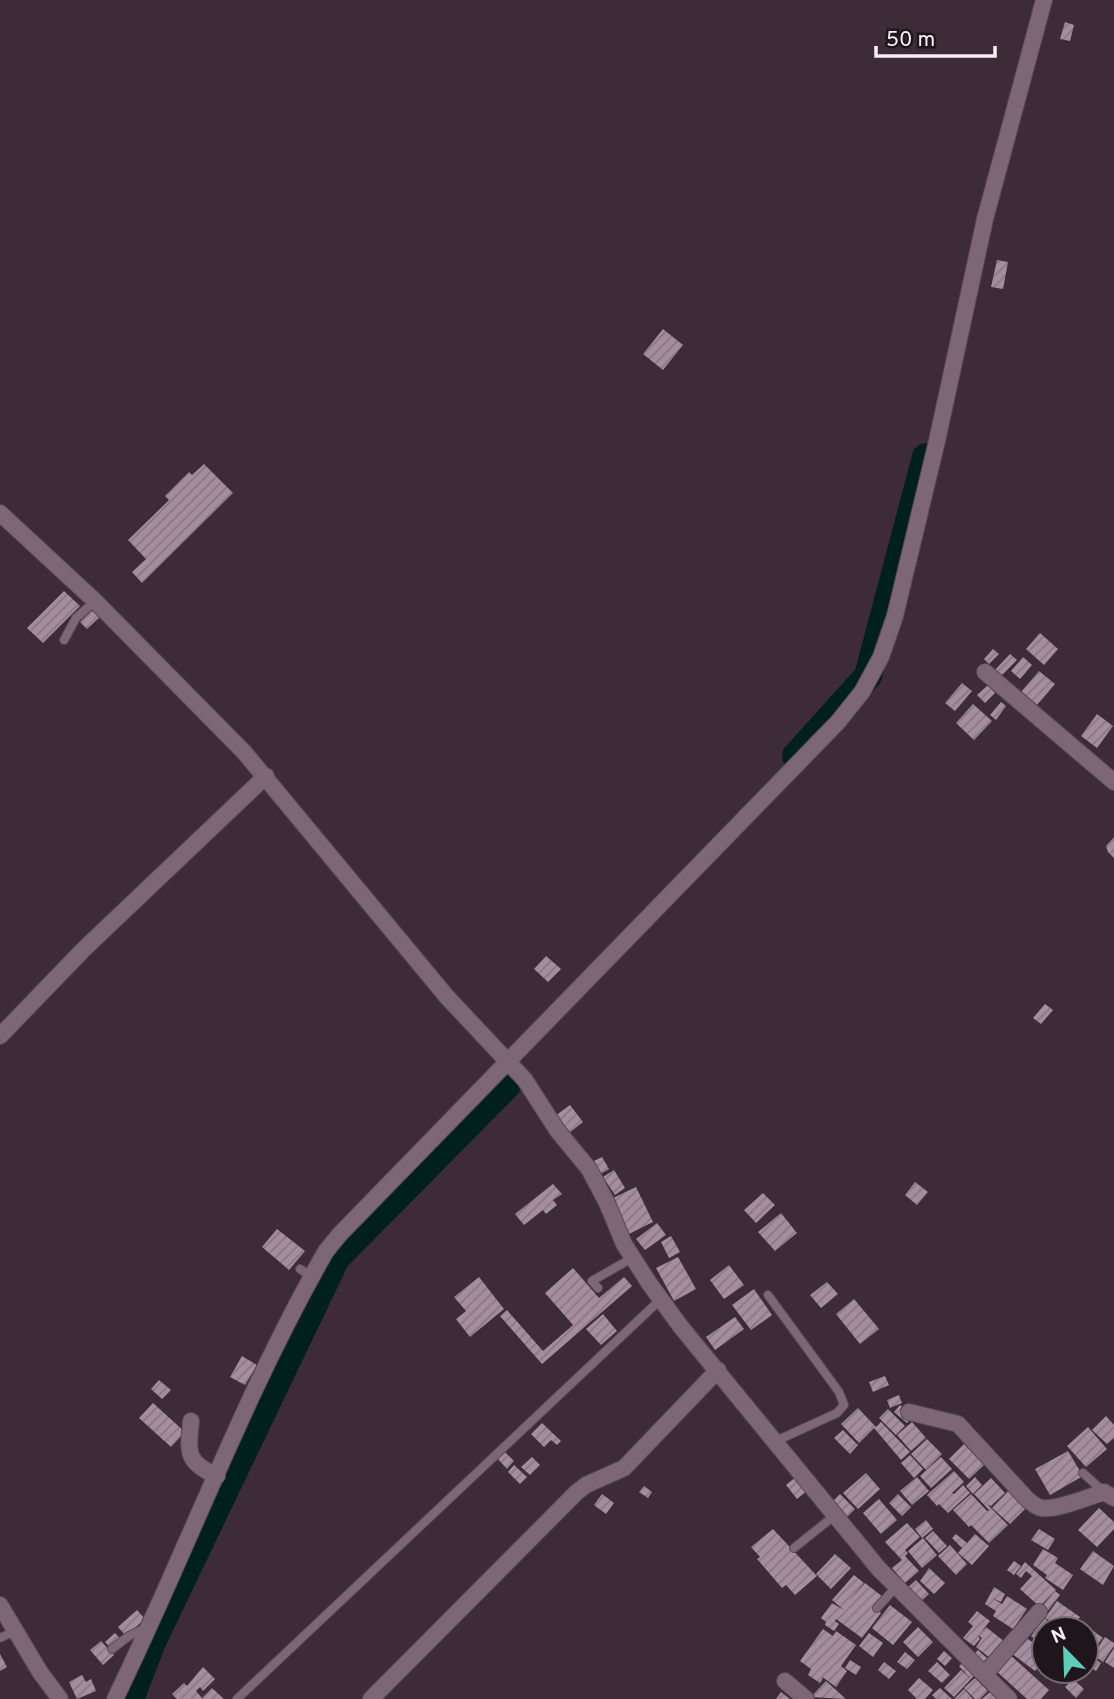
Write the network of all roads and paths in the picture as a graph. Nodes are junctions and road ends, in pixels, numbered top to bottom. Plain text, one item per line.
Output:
1 (1044, 0) edge
2 (0, 513) edge
3 (95, 601) junction
4 (64, 640) dead end
5 (985, 672) dead end
6 (266, 776) junction
7 (1114, 782) edge
8 (0, 1036) edge
9 (507, 1063) junction
10 (632, 1258) junction
11 (598, 1288) dead end
12 (768, 1295) dead end
13 (661, 1299) junction
14 (718, 1370) junction
15 (909, 1412) dead end
16 (191, 1421) dead end
17 (776, 1441) junction
18 (1083, 1473) dead end
19 (217, 1476) junction
20 (1109, 1495) edge
21 (834, 1516) junction
22 (794, 1548) dead end
23 (896, 1587) junction
24 (0, 1605) edge
25 (877, 1608) dead end
26 (1039, 1612) dead end
27 (150, 1626) junction
28 (7, 1634) edge
29 (112, 1649) dead end
30 (985, 1674) junction
31 (785, 1681) dead end
32 (60, 1699) edge
33 (115, 1699) edge
34 (237, 1699) edge
35 (371, 1699) edge
36 (807, 1699) edge
37 (1009, 1699) edge

1 - 9 street
2 - 3 street
3 - 4 lane
3 - 6 street
5 - 7 street
6 - 8 street
6 - 9 street
9 - 10 street
9 - 19 street
10 - 11 lane
10 - 13 street
12 - 17 lane
13 - 14 street
13 - 34 lane
14 - 17 street
14 - 35 street
15 - 20 street
16 - 19 street
17 - 21 street
18 - 20 lane
19 - 27 street
21 - 22 lane
21 - 23 street
23 - 25 lane
23 - 30 street
24 - 28 street
26 - 30 street
27 - 29 lane
27 - 33 street
28 - 32 street
30 - 37 street
31 - 36 street

